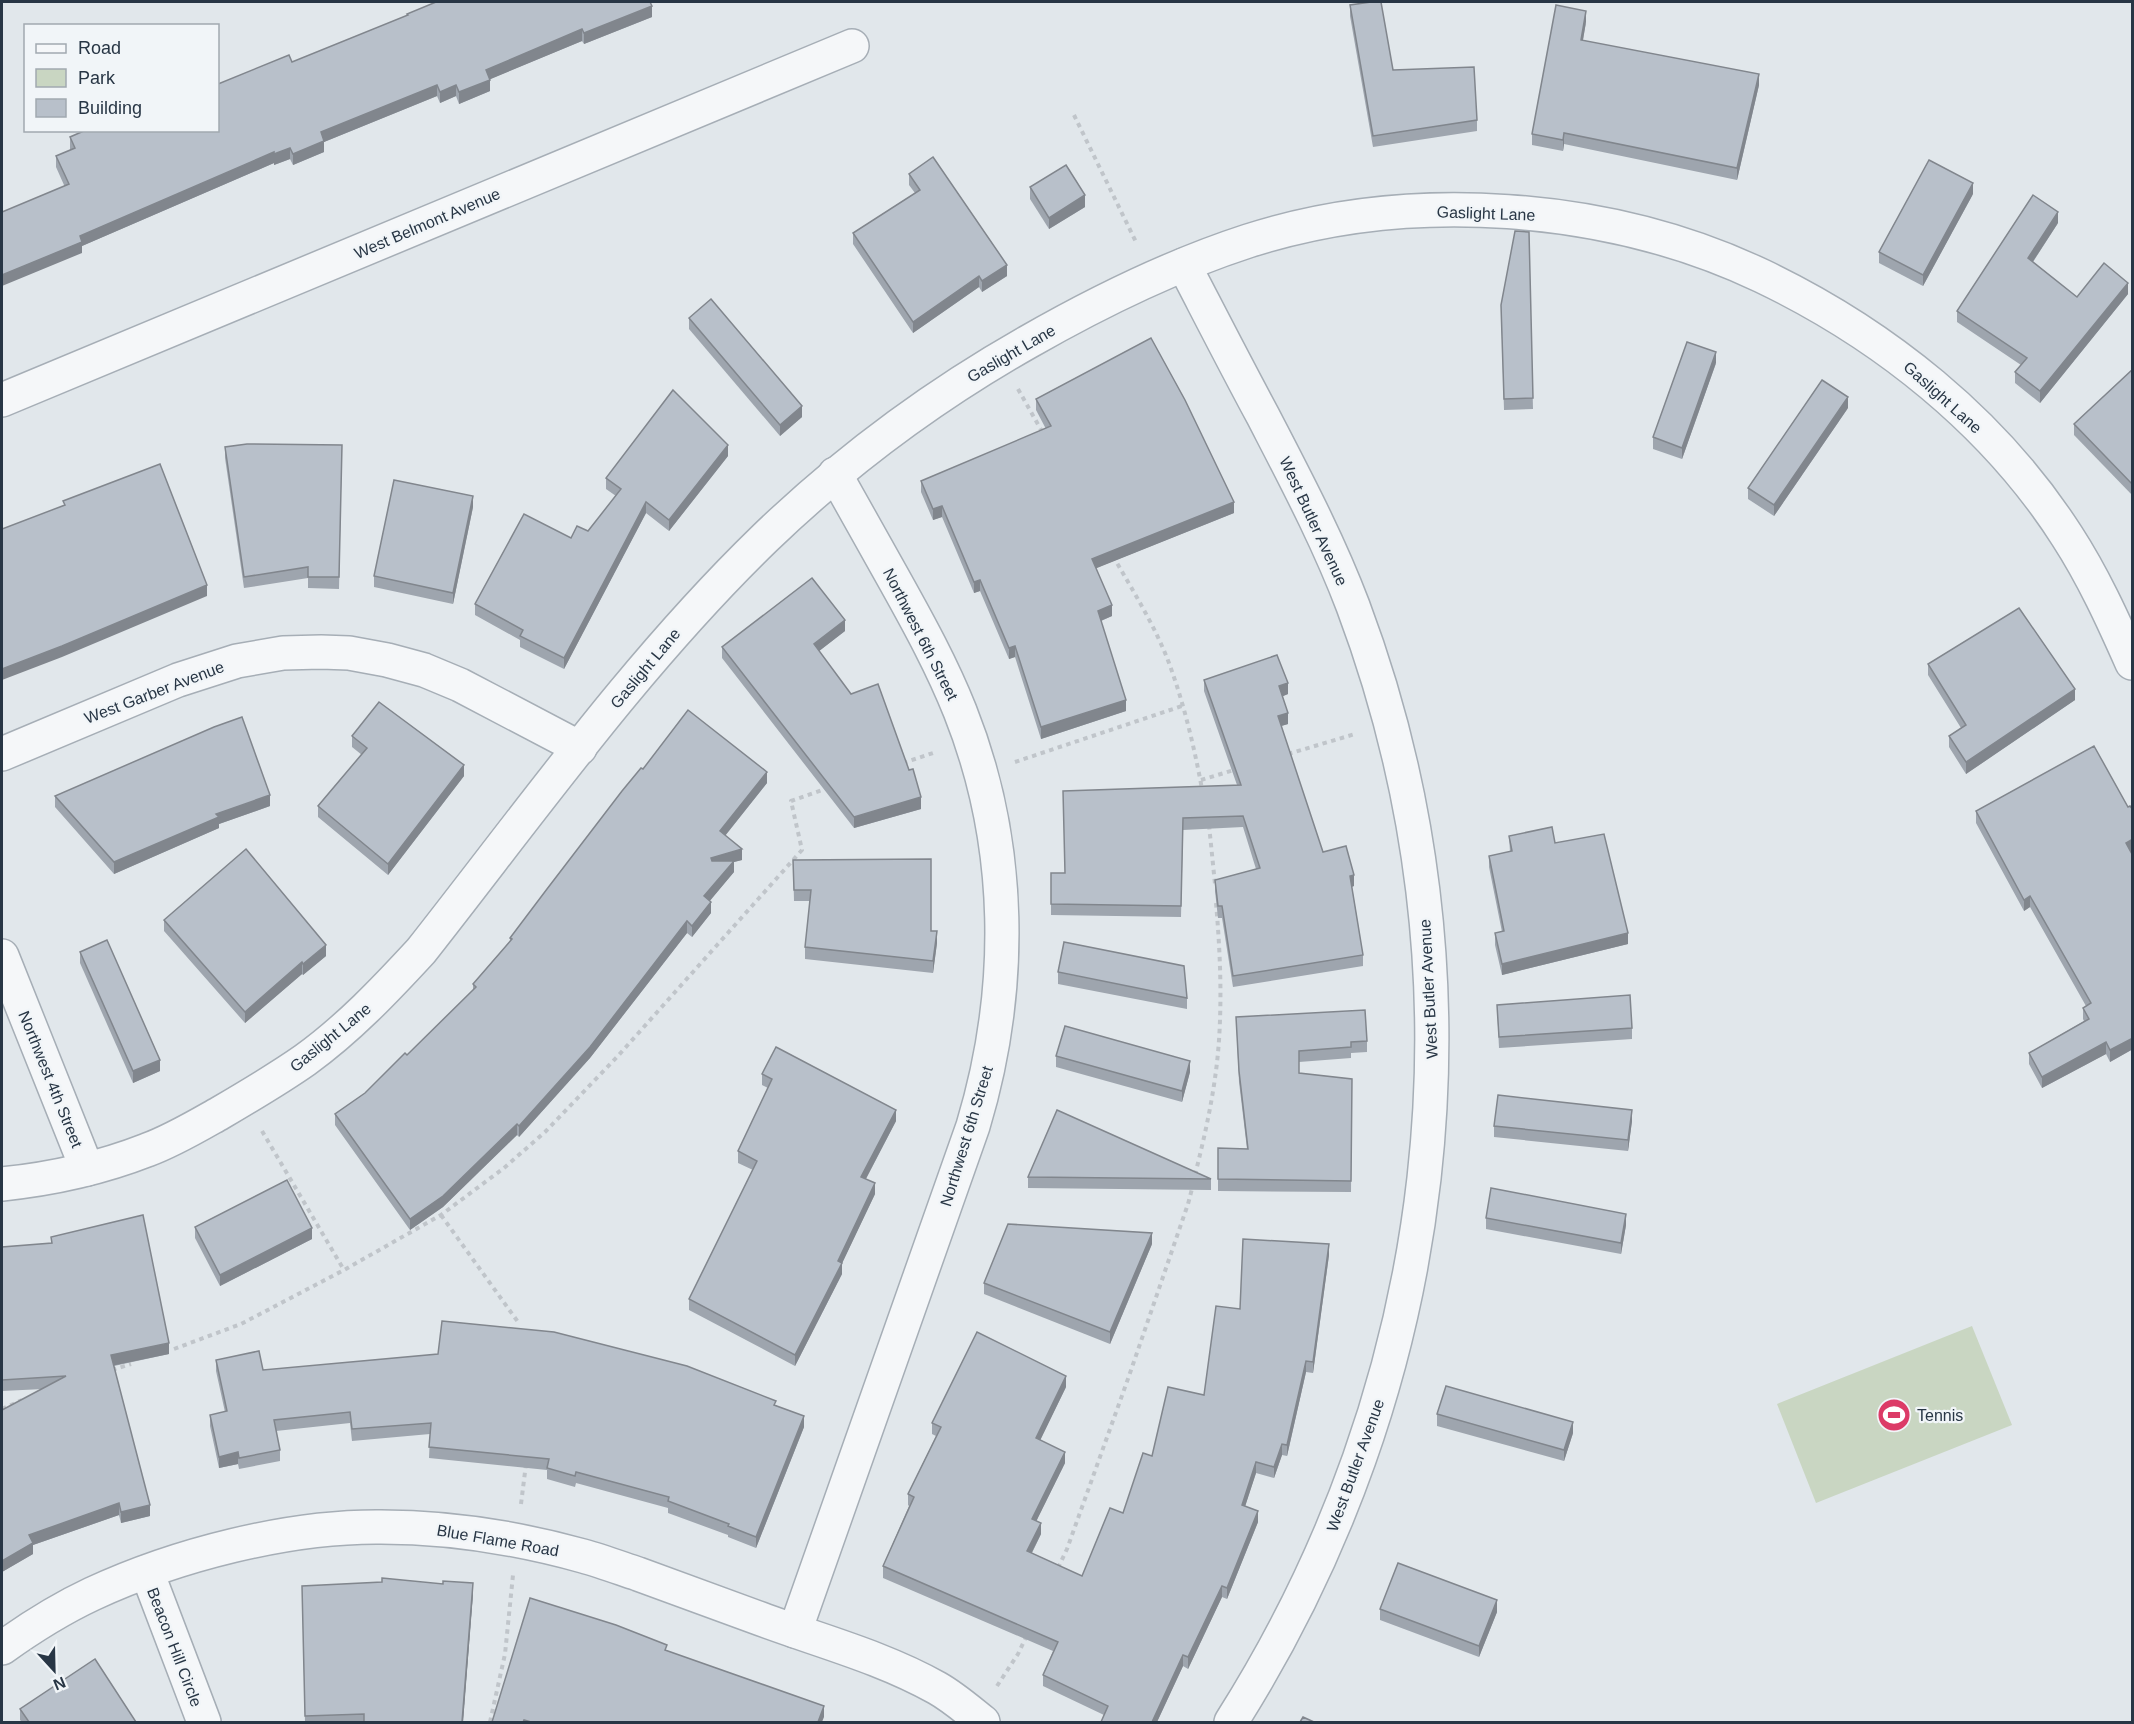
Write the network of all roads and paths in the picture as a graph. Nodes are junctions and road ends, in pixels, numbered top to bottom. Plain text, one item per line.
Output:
1 (852, 46) dead end
2 (1074, 115) dead end
3 (1184, 265) junction
4 (1154, 278) junction
5 (1000, 358) junction
6 (2, 400) edge
7 (1048, 441) edge
8 (835, 474) junction
9 (1111, 552) edge
10 (2133, 663) edge
11 (1182, 706) junction
12 (1390, 724) junction
13 (971, 740) junction
14 (580, 748) junction
15 (2, 754) edge
16 (1279, 757) edge
17 (892, 767) edge
18 (1245, 767) edge
19 (981, 774) junction
20 (1201, 780) junction
21 (836, 786) edge
22 (1203, 792) edge
23 (1208, 814) edge
24 (1216, 891) edge
25 (1216, 902) edge
26 (2, 956) edge
27 (243, 1100) junction
28 (87, 1169) junction
29 (2, 1184) edge
30 (441, 1215) junction
31 (344, 1270) junction
32 (518, 1322) dead end
33 (174, 1349) dead end
34 (131, 1364) edge
35 (109, 1371) edge
36 (30, 1397) edge
37 (2, 1409) edge
38 (526, 1462) edge
39 (520, 1506) dead end
40 (514, 1564) dead end
41 (1057, 1570) edge
42 (147, 1572) junction
43 (795, 1631) junction
44 (1028, 1633) edge
45 (2, 1648) edge
46 (995, 1690) dead end
47 (204, 1722) edge
48 (490, 1722) edge
49 (983, 1722) edge
50 (1231, 1722) edge

1 - 6 street, West Belmont Avenue
2 - 4 path
3 - 4 street, Gaslight Lane
3 - 10 street, Gaslight Lane
3 - 12 street, West Butler Avenue
4 - 5 street, Gaslight Lane
5 - 7 path
5 - 8 street, Gaslight Lane
8 - 13 street, Northwest 6th Street
8 - 14 street, Gaslight Lane
9 - 11 path
11 - 19 path
11 - 20 path
12 - 16 path
12 - 50 street, West Butler Avenue
13 - 17 path
13 - 19 street, Northwest 6th Street
14 - 15 street, West Garber Avenue
14 - 27 street, Gaslight Lane
18 - 20 path
19 - 43 street, Northwest 6th Street
20 - 22 path
21 - 30 path
23 - 24 path
25 - 41 path
26 - 28 street, Northwest 4th Street
27 - 28 street, Gaslight Lane
27 - 31 path
28 - 29 street, Gaslight Lane
30 - 31 path
30 - 32 path
31 - 33 path
34 - 35 path
36 - 37 path
38 - 39 path
40 - 48 path
42 - 43 street, Blue Flame Road
42 - 45 street, Blue Flame Road
42 - 47 street, Beacon Hill Circle
43 - 49 street, Blue Flame Road
44 - 46 path

